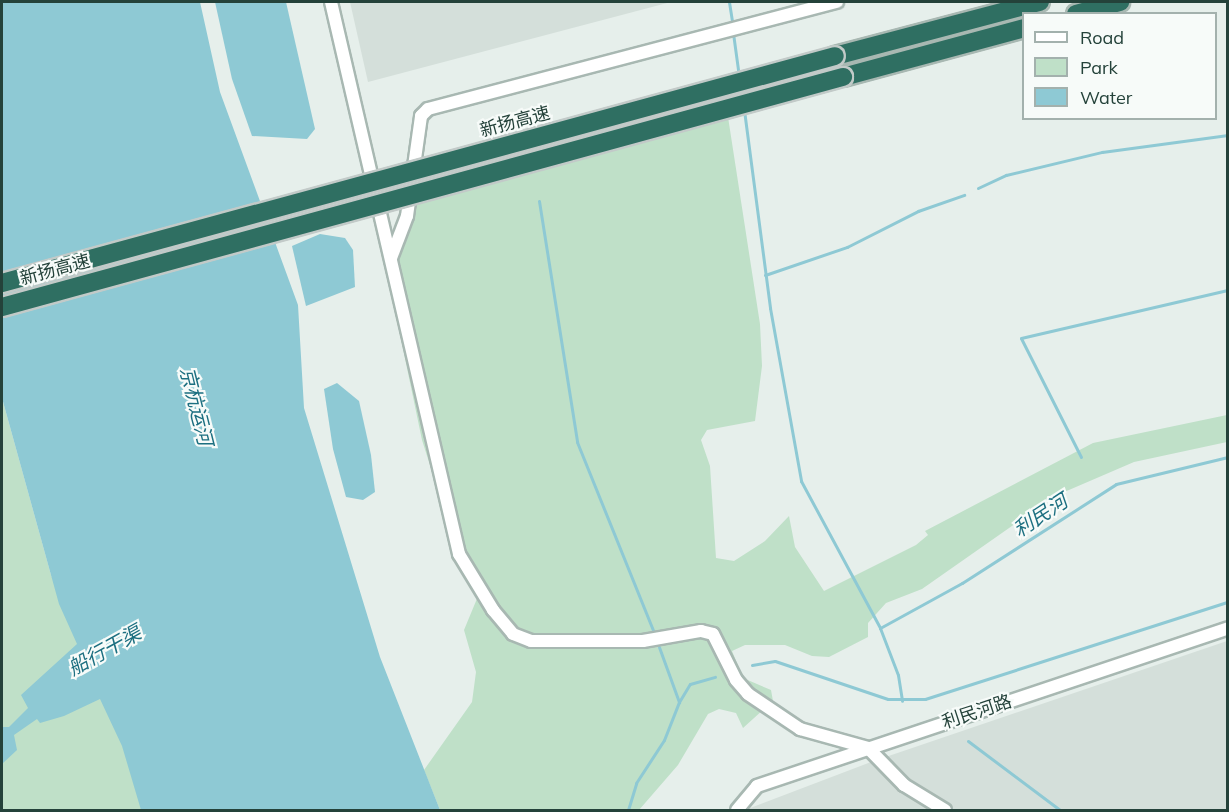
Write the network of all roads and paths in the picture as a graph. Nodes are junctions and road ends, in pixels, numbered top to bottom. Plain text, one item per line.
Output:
1 (331, 2) edge
2 (837, 2) edge
3 (1040, 2) edge
4 (1120, 2) edge
5 (1083, 12) edge
6 (1022, 28) edge
7 (391, 258) junction
8 (2, 283) edge
9 (2, 307) edge
10 (1227, 628) edge
11 (868, 748) junction
12 (736, 810) edge
13 (945, 810) edge

1 - 7 street
2 - 7 street
3 - 8 highway, 新扬高速, bridge
4 - 5 highway
6 - 9 highway, 新扬高速, bridge
7 - 11 street
10 - 11 street, 利民河路
11 - 12 street, 利民河路
11 - 13 street

